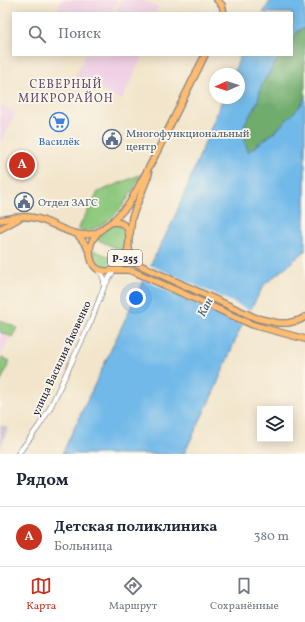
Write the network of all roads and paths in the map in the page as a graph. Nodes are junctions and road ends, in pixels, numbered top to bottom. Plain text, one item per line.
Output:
1 (217, 0) edge
2 (223, 3) edge
3 (205, 56) edge
4 (155, 156) junction
5 (23, 217) junction
6 (0, 220) edge
7 (112, 222) junction
8 (0, 229) edge
9 (99, 232) junction
10 (77, 234) junction
11 (129, 241) junction
12 (129, 248) junction
13 (90, 254) junction
14 (96, 268) junction
15 (114, 270) junction
16 (104, 288) junction
17 (305, 317) edge
18 (305, 339) edge
19 (18, 454) edge

1 - 2 main road
3 - 4 main road, Р-255
4 - 7 main road, Р-255
4 - 11 main road, Р-255
5 - 6 main road
5 - 8 main road
5 - 10 main road
7 - 9 main road, Р-255
7 - 11 main road, Р-255
9 - 10 main road
9 - 13 main road, Р-255
10 - 13 main road
11 - 12 main road, Р-255
12 - 15 main road, Р-255
12 - 17 main road, Р-255
13 - 14 main road, Р-255
14 - 15 main road, Р-255
14 - 16 street
15 - 16 street, улица Василия Яковенко
15 - 18 main road, Р-255
16 - 19 street, улица Василия Яковенко

